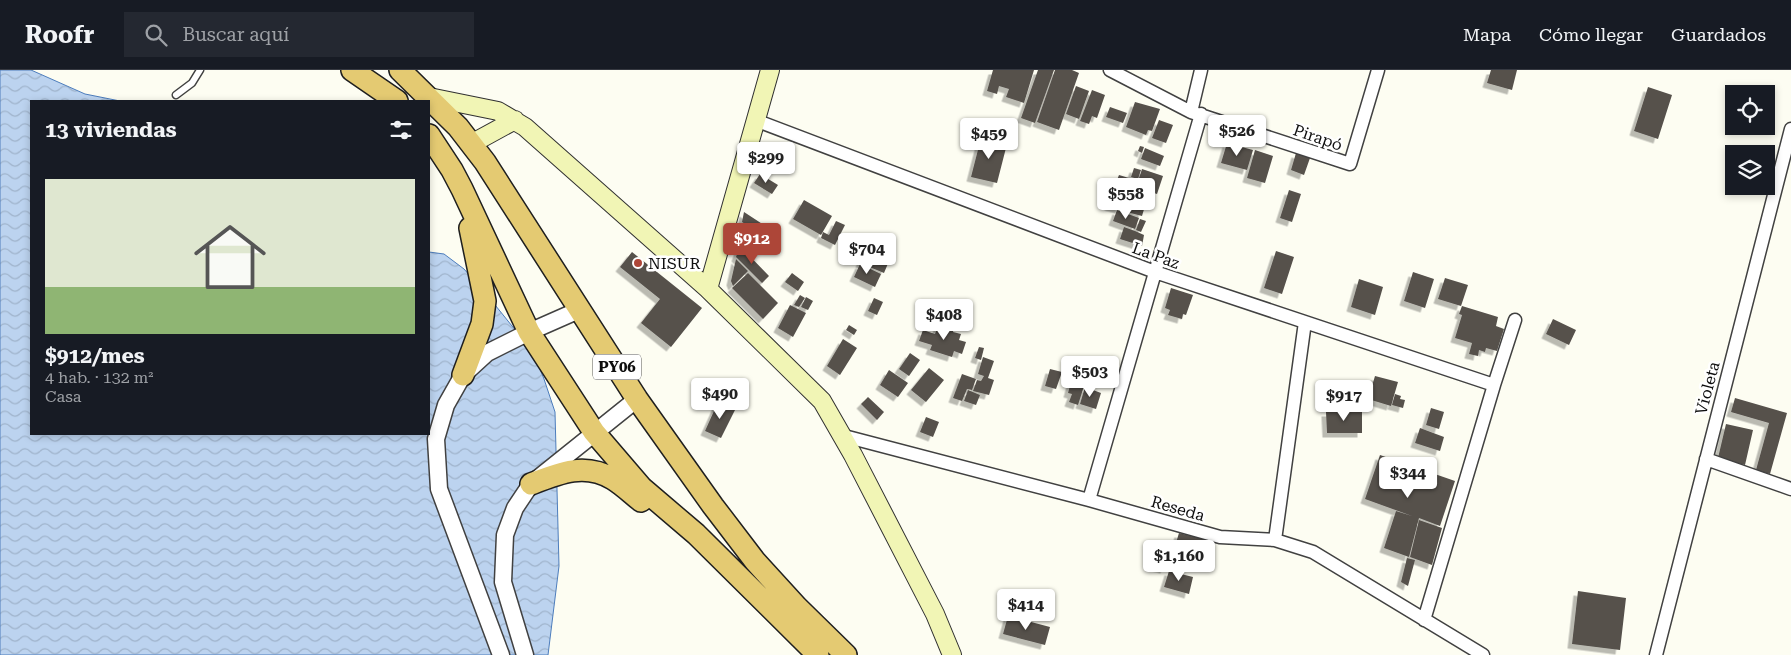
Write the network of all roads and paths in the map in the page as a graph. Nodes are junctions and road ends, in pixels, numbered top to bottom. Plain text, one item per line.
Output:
1 (200, 70) edge
2 (352, 70) edge
3 (400, 70) edge
4 (770, 70) edge
5 (1110, 70) edge
6 (1201, 70) edge
7 (1378, 70) edge
8 (176, 95) dead end
9 (429, 97) junction
10 (396, 100) edge
11 (1196, 113) junction
12 (516, 120) junction
13 (755, 120) junction
14 (430, 127) edge
15 (1791, 129) edge
16 (430, 137) edge
17 (471, 144) junction
18 (462, 189) junction
19 (1155, 272) junction
20 (708, 289) junction
21 (579, 310) junction
22 (1515, 320) dead end
23 (1305, 322) junction
24 (529, 332) junction
25 (463, 375) junction
26 (1494, 385) junction
27 (637, 399) junction
28 (594, 432) junction
29 (844, 436) junction
30 (1706, 459) junction
31 (531, 484) junction
32 (1791, 489) edge
33 (1089, 500) junction
34 (1275, 540) junction
35 (722, 561) junction
36 (1424, 620) junction
37 (788, 626) junction
38 (501, 655) edge
39 (525, 655) edge
40 (811, 655) edge
41 (818, 655) edge
42 (846, 655) edge
43 (952, 655) edge
44 (1483, 655) edge
45 (1656, 655) edge

1 - 8 lane
2 - 10 highway
3 - 9 highway, PY06
4 - 13 main road
5 - 11 street, Pirapó
6 - 11 street
7 - 11 street, Pirapó
9 - 12 main road
9 - 17 highway, PY06
11 - 19 street
12 - 17 main road
12 - 20 main road
13 - 19 street, La Paz
13 - 20 main road
14 - 17 highway
15 - 30 street, Violeta
16 - 18 highway
17 - 21 highway, PY06
18 - 24 highway
18 - 25 highway
19 - 23 street, La Paz
19 - 33 street
20 - 29 main road
21 - 24 street
21 - 27 highway, PY06
22 - 26 street
23 - 26 street, La Paz
23 - 34 street
24 - 25 street
24 - 28 highway
25 - 38 street
26 - 36 street
27 - 28 street
27 - 42 highway, PY06
28 - 31 street
28 - 35 highway
29 - 33 street, Reseda
29 - 43 main road
30 - 32 street
30 - 45 street, Violeta
31 - 35 highway
31 - 39 street
33 - 34 street, Reseda
34 - 36 street, Reseda
35 - 37 highway
36 - 44 street, Reseda
37 - 40 street
37 - 41 highway

